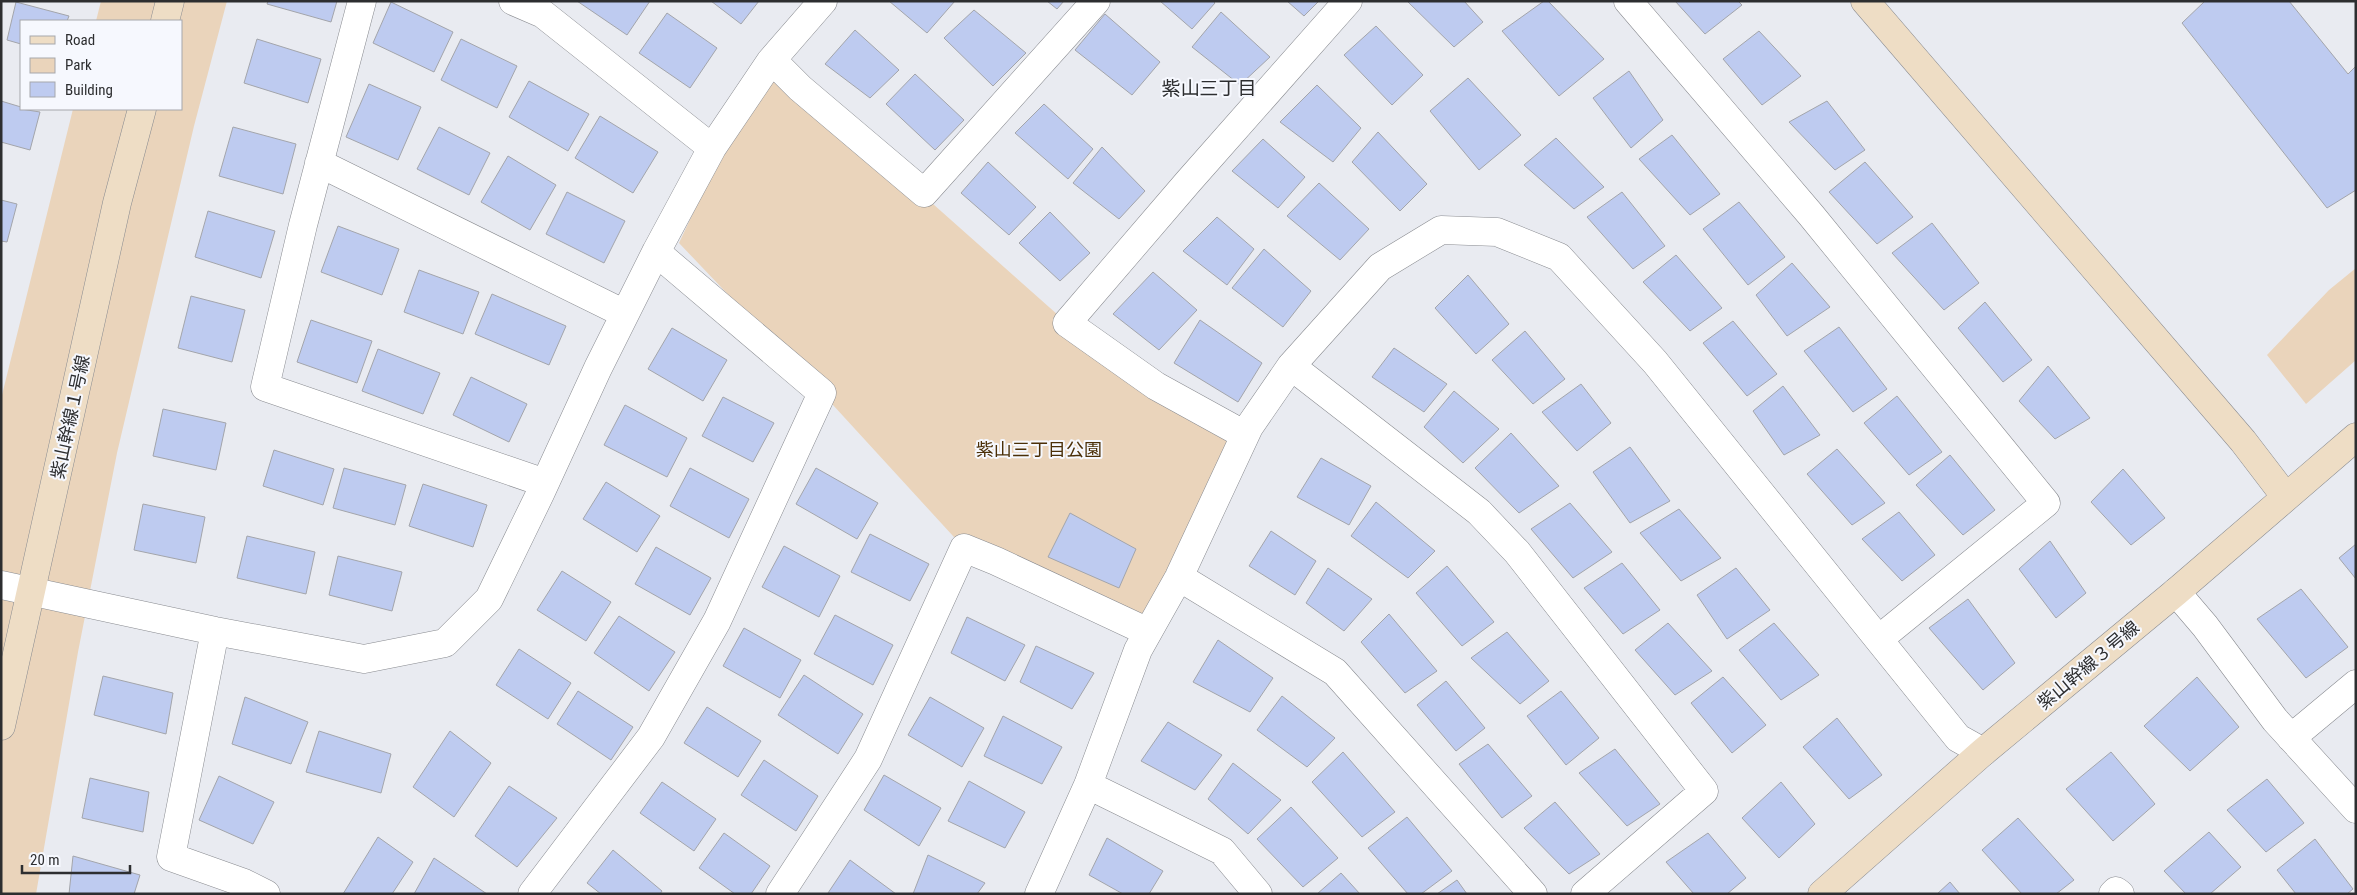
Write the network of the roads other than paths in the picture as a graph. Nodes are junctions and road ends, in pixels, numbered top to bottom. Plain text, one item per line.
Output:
1 (170, 1) edge
2 (362, 1) edge
3 (513, 1) edge
4 (823, 1) edge
5 (1096, 1) edge
6 (1348, 1) edge
7 (1628, 1) edge
8 (1865, 1) edge
9 (165, 20) edge
10 (772, 60) junction
11 (142, 110) edge
12 (712, 148) junction
13 (319, 163) junction
14 (656, 252) junction
15 (625, 314) junction
16 (1291, 366) junction
17 (1245, 435) junction
18 (2356, 437) edge
19 (545, 483) junction
20 (2285, 496) junction
21 (1180, 576) junction
22 (1, 585) edge
23 (31, 592) junction
24 (2176, 592) junction
25 (216, 631) junction
26 (1148, 632) junction
27 (1879, 639) junction
28 (2356, 684) edge
29 (1, 726) edge
30 (2292, 738) junction
31 (1983, 752) junction
32 (1088, 785) junction
33 (2356, 809) edge
34 (266, 894) edge
35 (532, 894) edge
36 (780, 894) edge
37 (1039, 894) edge
38 (1258, 894) edge
39 (1533, 894) edge
40 (1585, 894) edge
41 (1822, 894) edge
42 (2112, 894) edge
43 (2120, 894) edge

1 - 9 street
2 - 13 street
3 - 12 street
4 - 10 street
5 - 10 street
6 - 17 street
7 - 27 street
8 - 20 street
10 - 12 street
11 - 23 street, 紫山幹線１号線
12 - 14 street
13 - 15 street
13 - 19 street
14 - 15 street
14 - 35 street
15 - 19 street
16 - 17 street
16 - 27 street
16 - 40 street
17 - 21 street
18 - 20 street, 紫山幹線３号線
19 - 25 street
20 - 24 street, 紫山幹線３号線
21 - 26 street
21 - 39 street
22 - 23 street
23 - 25 street
23 - 29 street, 紫山幹線１号線
24 - 30 street
24 - 31 street, 紫山幹線３号線
25 - 34 street
26 - 32 street
26 - 36 street
27 - 31 street
28 - 30 street
30 - 33 street
31 - 41 street, 紫山幹線３号線
32 - 37 street
32 - 38 street
42 - 43 street

